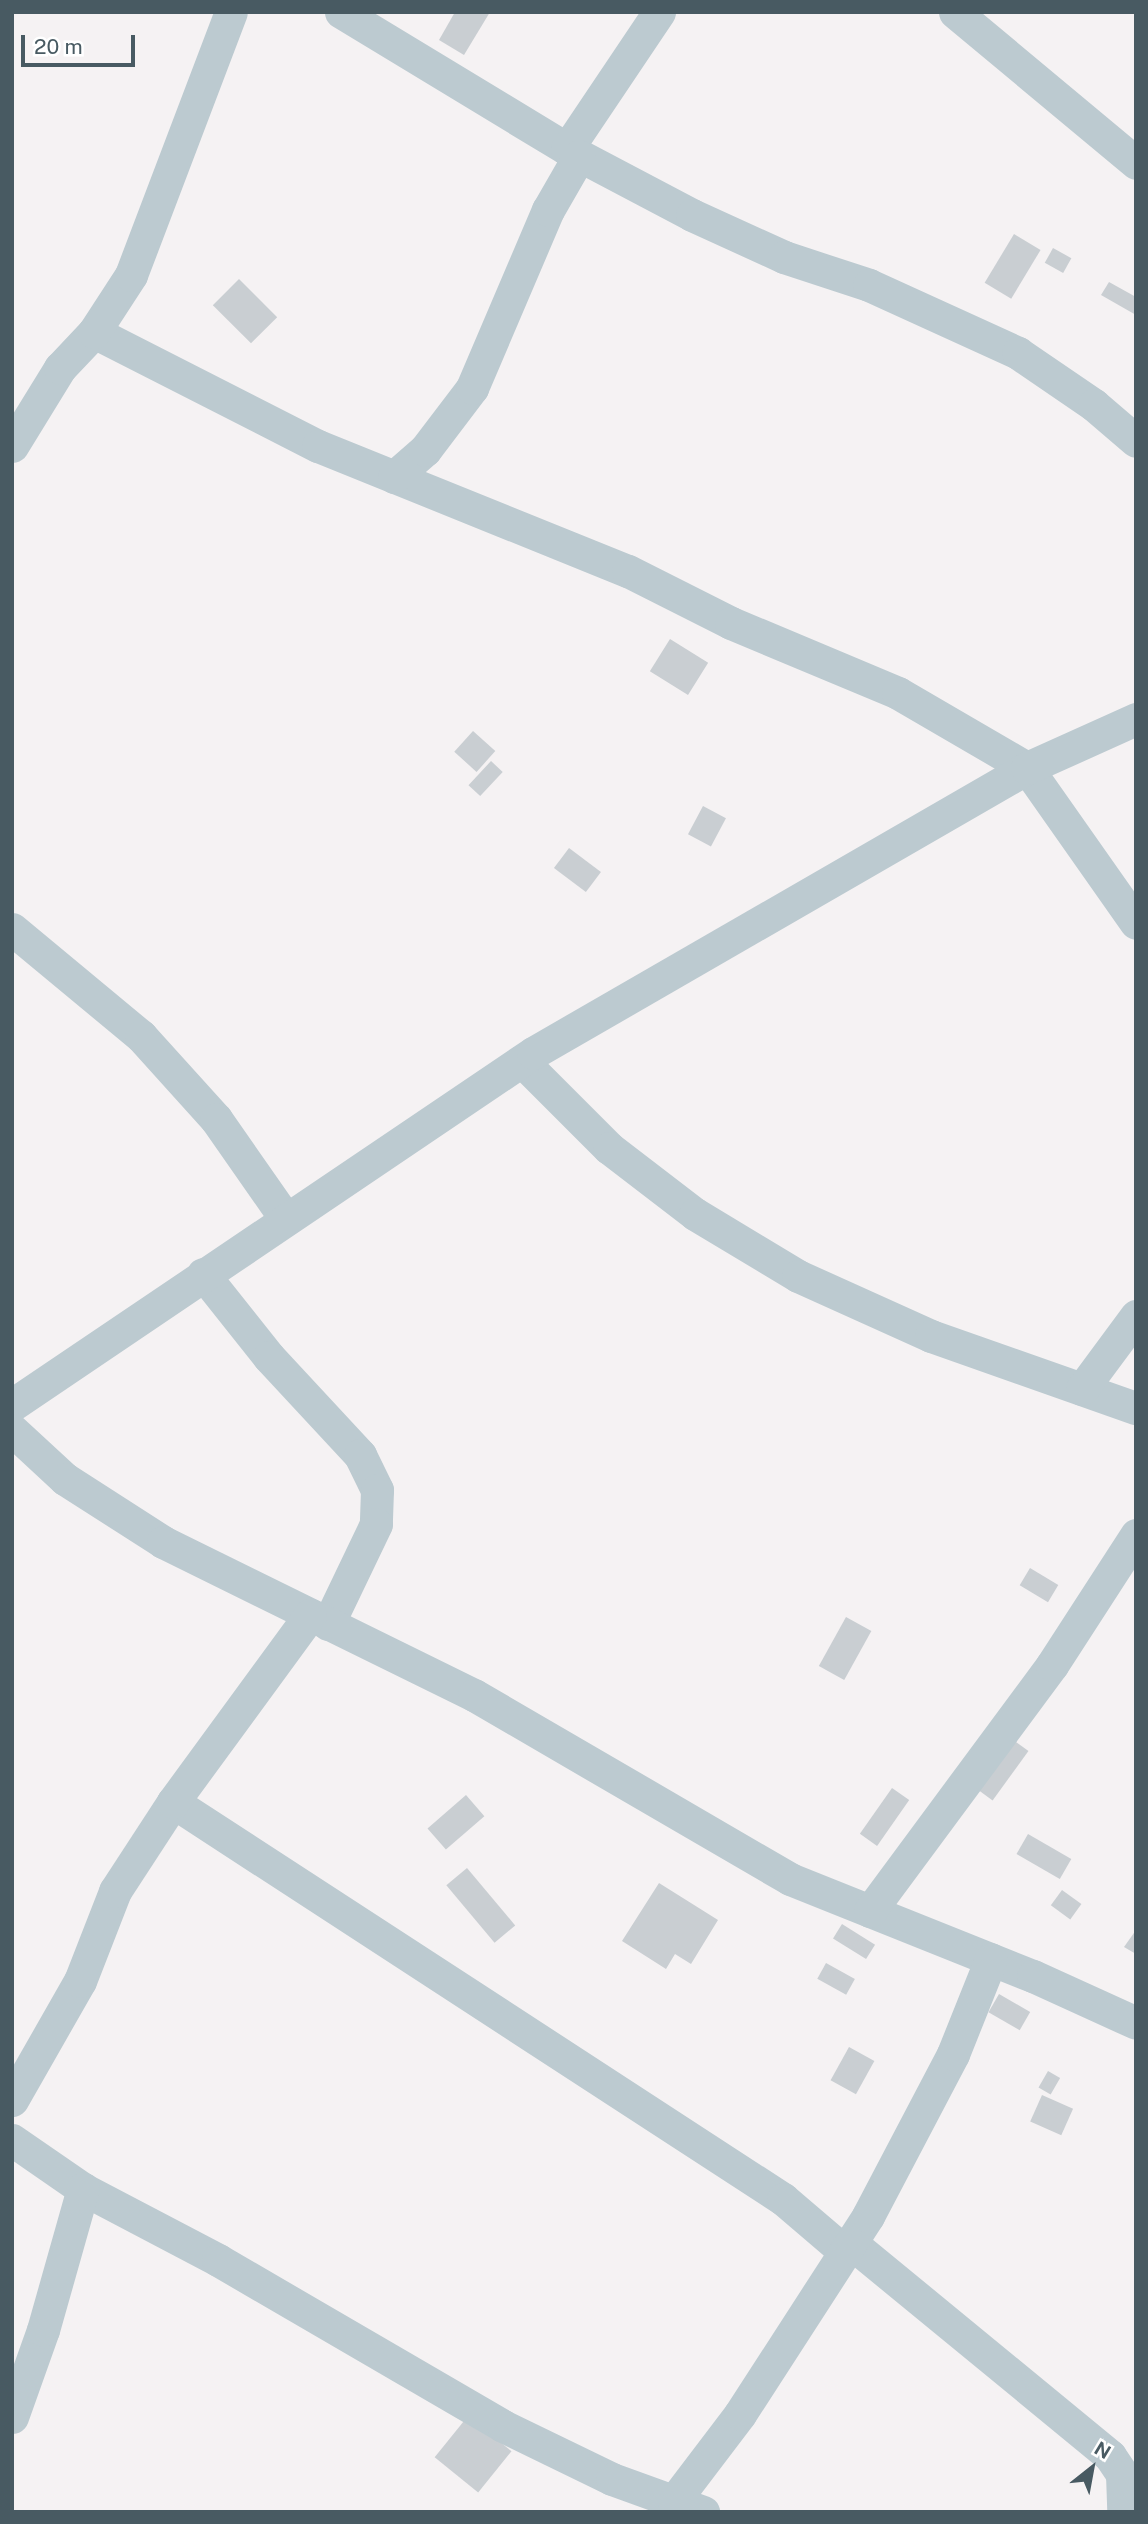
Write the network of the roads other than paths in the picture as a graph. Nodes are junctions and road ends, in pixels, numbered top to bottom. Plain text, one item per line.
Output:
1 (231, 12) edge
2 (341, 12) edge
3 (659, 12) edge
4 (954, 12) edge
5 (573, 152) junction
6 (1136, 163) edge
7 (94, 331) junction
8 (1136, 441) edge
9 (12, 446) edge
10 (394, 477) junction
11 (1136, 719) edge
12 (1027, 768) junction
13 (1136, 923) edge
14 (12, 929) edge
15 (522, 1060) junction
16 (285, 1218) junction
17 (202, 1274) junction
18 (1136, 1316) edge
19 (1082, 1389) junction
20 (12, 1405) edge
21 (1136, 1408) edge
22 (12, 1430) edge
23 (1136, 1535) edge
24 (319, 1619) junction
25 (173, 1802) junction
26 (870, 1910) junction
27 (991, 1959) junction
28 (1136, 2023) edge
29 (12, 2100) edge
30 (12, 2140) edge
31 (83, 2189) junction
32 (848, 2248) junction
33 (12, 2417) edge
34 (689, 2506) edge
35 (1123, 2512) edge

1 - 7 street
2 - 5 street
3 - 5 street
4 - 6 street
5 - 8 street
5 - 10 street
7 - 9 street
7 - 10 street
10 - 12 street
11 - 12 street
12 - 13 street
12 - 15 street
14 - 16 street
15 - 16 street
15 - 19 street
16 - 17 street
17 - 20 street
17 - 24 street
18 - 19 street
19 - 21 street
22 - 24 street
23 - 26 street
24 - 25 street
24 - 26 street
25 - 29 street
25 - 32 street
26 - 27 street
27 - 28 street
27 - 32 street
30 - 31 street
31 - 33 street
31 - 34 street
32 - 34 street
32 - 35 street

